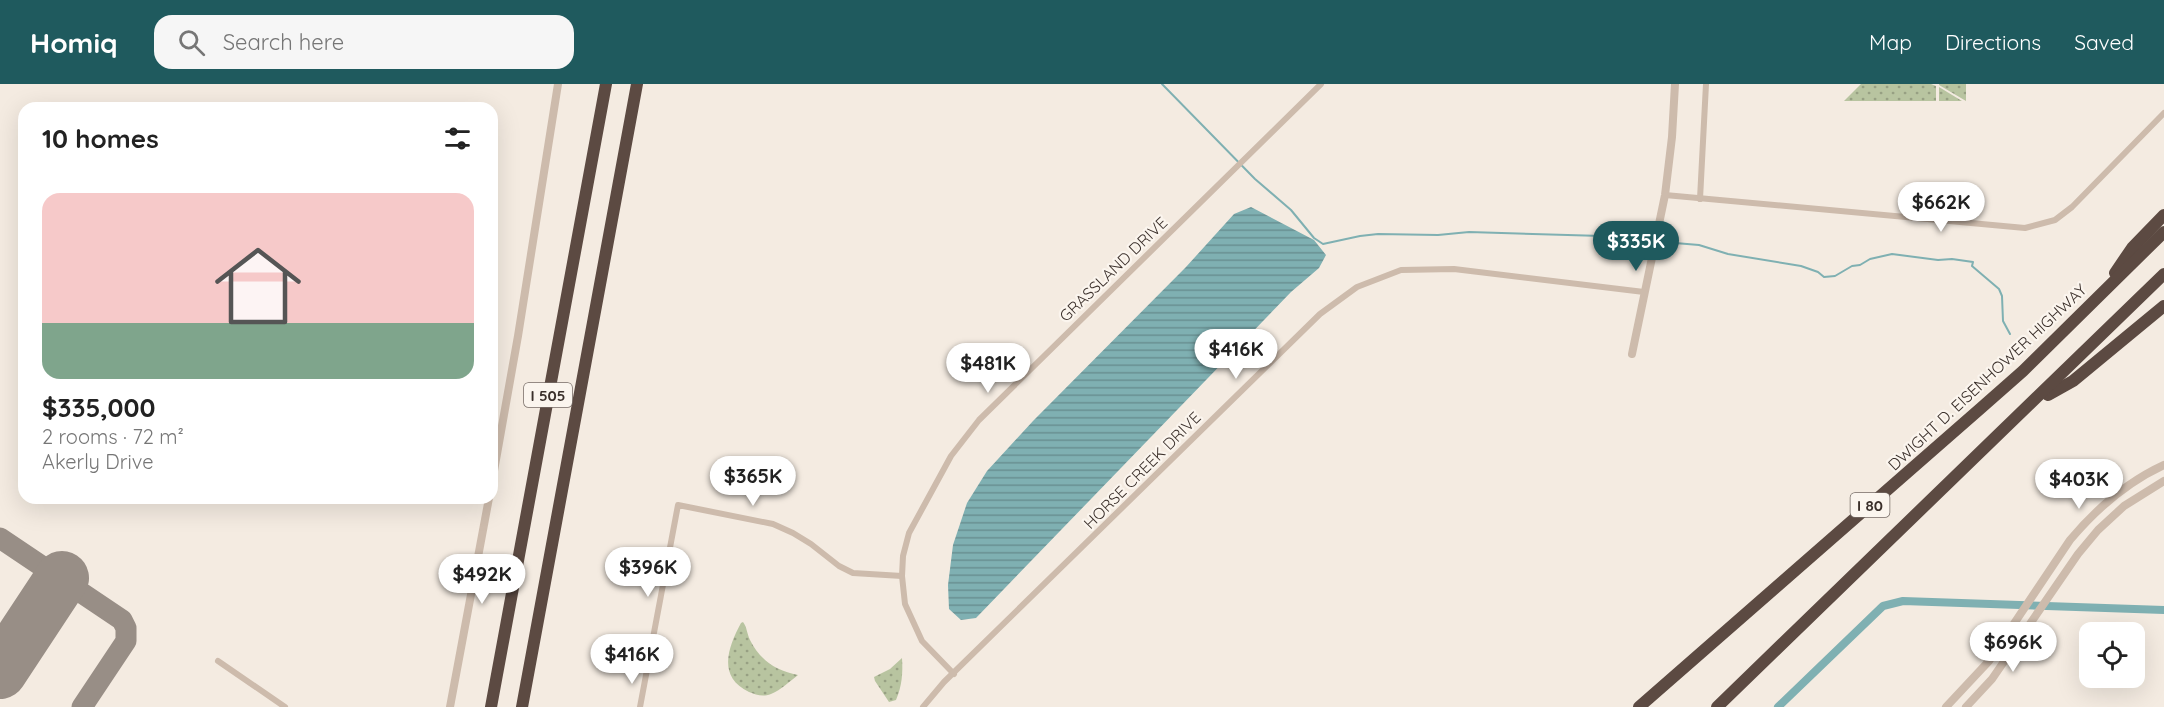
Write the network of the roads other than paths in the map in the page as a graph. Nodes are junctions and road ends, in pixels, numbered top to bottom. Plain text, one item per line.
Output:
1 (558, 84) edge
2 (606, 84) edge
3 (637, 84) edge
4 (1321, 84) edge
5 (1674, 84) edge
6 (1706, 84) edge
7 (2164, 113) edge
8 (1665, 195) junction
9 (1700, 200) junction
10 (2164, 215) edge
11 (2164, 232) edge
12 (2164, 274) edge
13 (1644, 292) junction
14 (2097, 298) junction
15 (2164, 306) edge
16 (1632, 354) dead end
17 (2032, 405) junction
18 (498, 448) edge
19 (2164, 465) edge
20 (2164, 481) edge
21 (488, 504) edge
22 (902, 576) junction
23 (218, 661) dead end
24 (954, 674) junction
25 (285, 707) edge
26 (450, 707) edge
27 (491, 707) edge
28 (522, 707) edge
29 (640, 707) edge
30 (923, 707) edge
31 (1639, 707) edge
32 (1717, 707) edge
33 (1946, 707) edge
34 (1966, 707) edge

1 - 18 street
2 - 27 highway, I 505
3 - 28 highway, I 505
4 - 22 street, GRASSLAND DRIVE
5 - 8 street
6 - 9 street
7 - 9 street
8 - 9 street
8 - 13 street
10 - 14 highway
11 - 14 highway, DWIGHT D. EISENHOWER HIGHWAY / I 80
12 - 17 highway, I 80
13 - 16 street
13 - 24 street, HORSE CREEK DRIVE
14 - 31 highway, DWIGHT D. EISENHOWER HIGHWAY / I 80
15 - 17 highway
17 - 32 highway, I 80
19 - 33 street
20 - 34 street
21 - 26 street
22 - 24 street, GRASSLAND DRIVE
22 - 29 street
23 - 25 street
24 - 30 street, HORSE CREEK DRIVE

